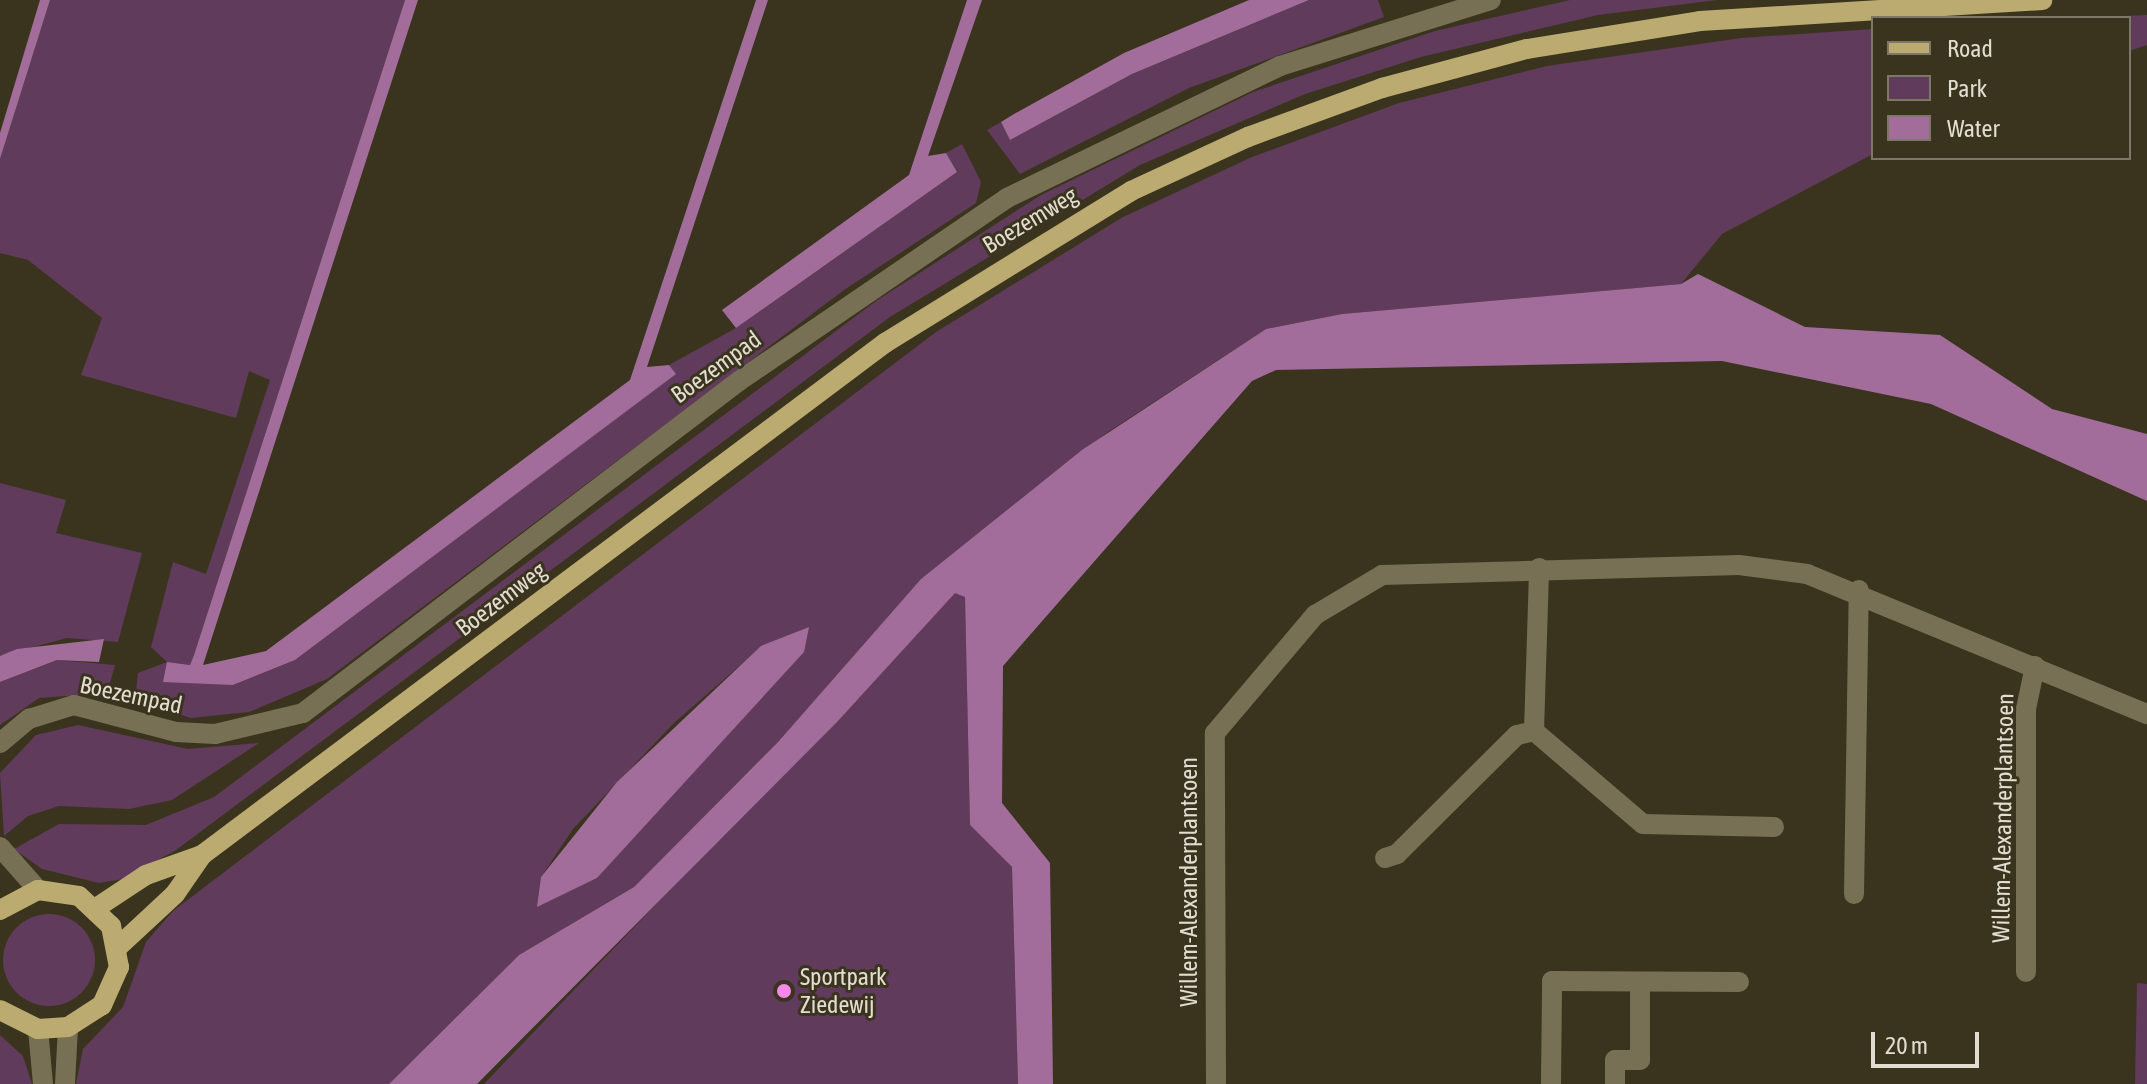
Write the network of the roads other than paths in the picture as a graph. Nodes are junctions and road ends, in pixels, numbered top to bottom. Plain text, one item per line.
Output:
1 (1491, 0) edge
2 (2042, 0) edge
3 (1539, 568) junction
4 (1859, 590) junction
5 (2035, 666) junction
6 (2147, 714) edge
7 (1534, 731) junction
8 (0, 743) edge
9 (1774, 827) dead end
10 (0, 847) edge
11 (202, 855) junction
12 (1385, 858) dead end
13 (38, 890) junction
14 (1854, 894) dead end
15 (96, 908) junction
16 (0, 910) edge
17 (118, 947) junction
18 (2026, 972) dead end
19 (1640, 982) junction
20 (1739, 982) dead end
21 (0, 1010) edge
22 (68, 1027) junction
23 (38, 1029) junction
24 (43, 1084) edge
25 (65, 1084) edge
26 (1216, 1084) edge
27 (1551, 1084) edge
28 (1615, 1084) edge

1 - 8 street, Boezempad
2 - 11 main road, Boezemweg
3 - 4 street, Willem-Alexanderplantsoen
3 - 7 street
3 - 26 street, Willem-Alexanderplantsoen
4 - 5 street, Willem-Alexanderplantsoen
4 - 14 street
5 - 6 street, Willem-Alexanderplantsoen
5 - 18 street, Willem-Alexanderplantsoen
7 - 9 street
7 - 12 street
10 - 13 street
11 - 15 main road, Boezemweg
11 - 17 main road, Boezemweg
13 - 15 main road
13 - 16 main road
15 - 17 main road
17 - 22 main road
19 - 20 street
19 - 27 street
19 - 28 street
21 - 23 main road
22 - 23 main road
22 - 25 street
23 - 24 street

